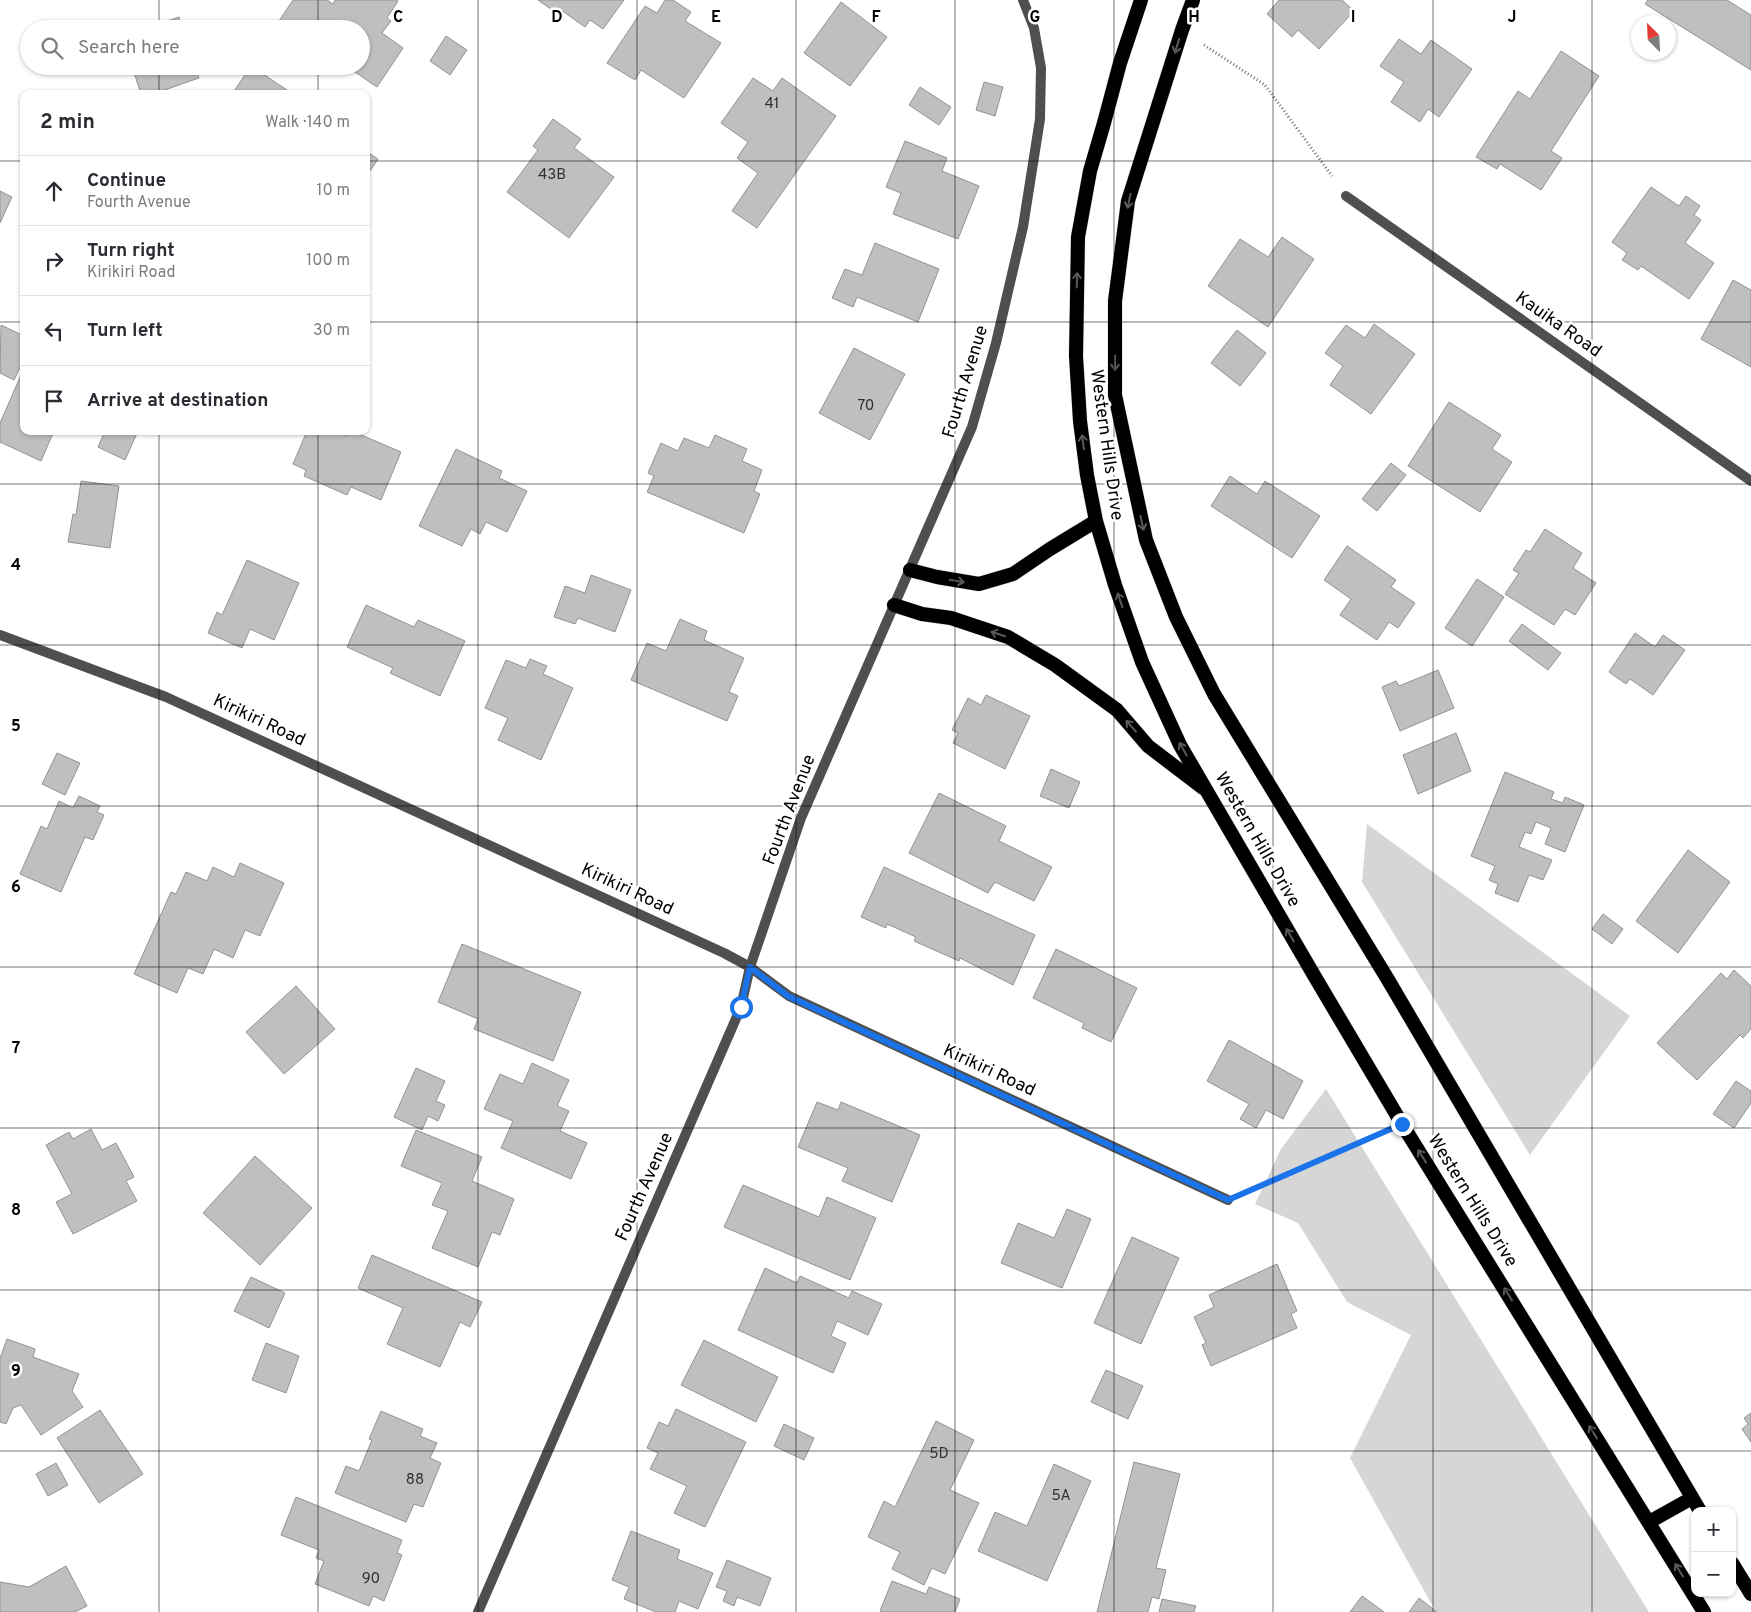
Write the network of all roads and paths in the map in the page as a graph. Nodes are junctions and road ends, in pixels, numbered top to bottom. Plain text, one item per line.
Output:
1 (1023, 0) edge
2 (1141, 0) edge
3 (1193, 0) edge
4 (1182, 30) junction
5 (1346, 196) joint
6 (1751, 482) edge
7 (1096, 521) junction
8 (910, 570) junction
9 (894, 605) junction
10 (0, 635) edge
11 (1207, 792) junction
12 (750, 967) junction
13 (1402, 1124) junction
14 (1228, 1200) joint
15 (1692, 1498) junction
16 (1698, 1507) edge
17 (1650, 1522) junction
18 (1736, 1570) edge
19 (1751, 1594) edge
20 (478, 1612) edge
21 (1704, 1612) edge

1 - 8 street, Fourth Avenue
7 -> 2 highway, Western Hills Drive
3 - 4 highway, Western Hills Drive
4 - 5 path
4 -> 15 highway, Western Hills Drive
5 - 6 street, Kauika Road
8 -> 7 highway
11 -> 7 highway, Western Hills Drive
8 - 9 street, Fourth Avenue
11 -> 9 highway
9 - 12 street, Fourth Avenue
10 - 12 street, Kirikiri Road
13 -> 11 highway, Western Hills Drive
12 - 14 street, Kirikiri Road
12 - 20 street, Fourth Avenue
13 - 14 path
17 -> 13 highway, Western Hills Drive
15 - 16 highway, Western Hills Drive
15 - 17 highway
21 -> 17 highway, Western Hills Drive
18 - 19 highway

